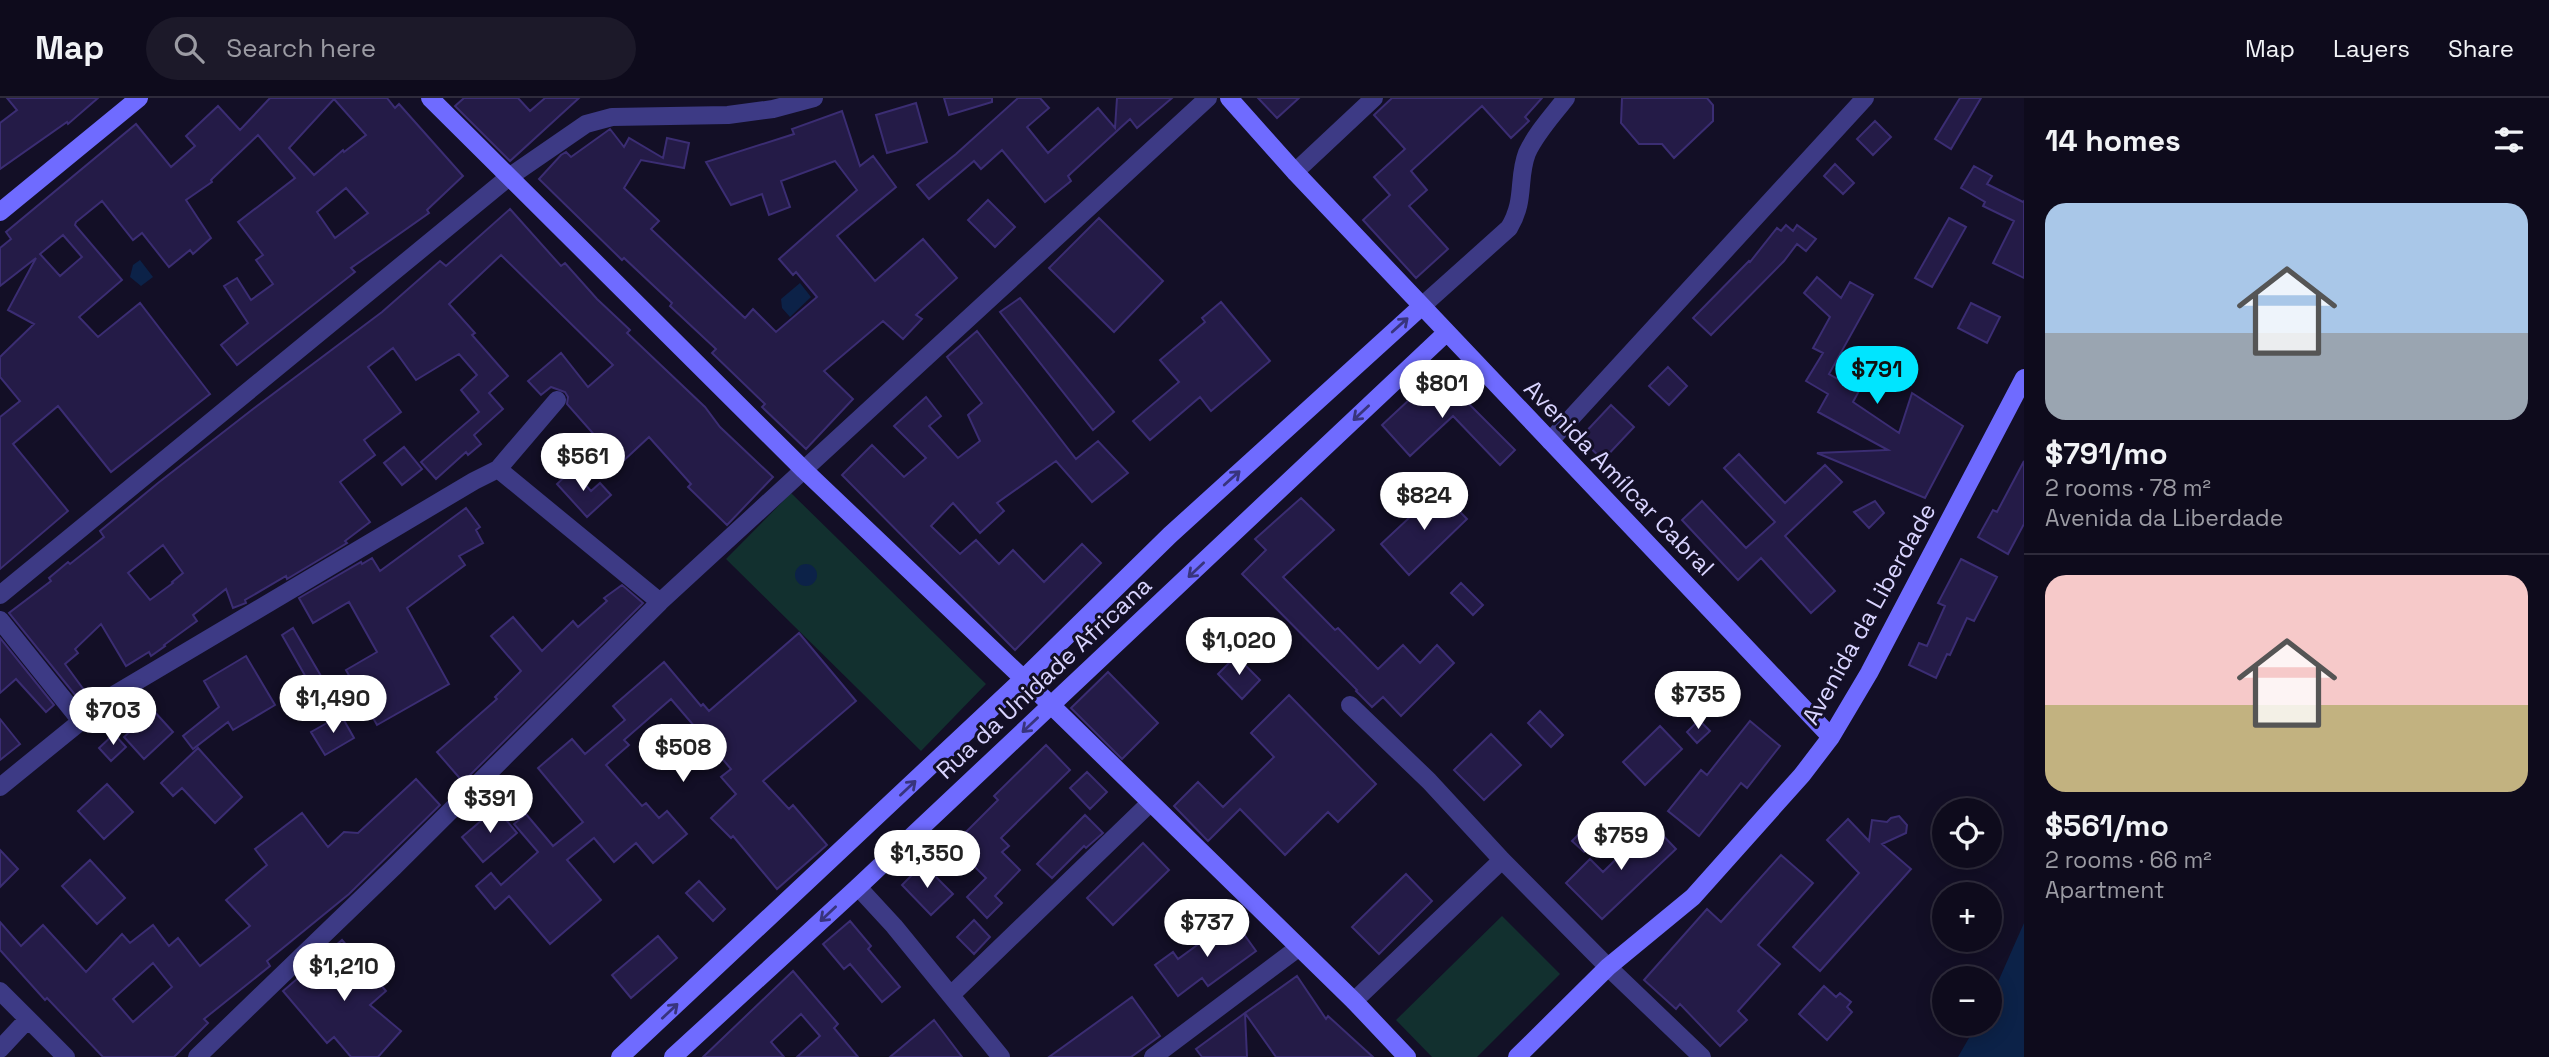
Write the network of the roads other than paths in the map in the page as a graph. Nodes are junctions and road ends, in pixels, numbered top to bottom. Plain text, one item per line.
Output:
1 (139, 98) edge
2 (430, 98) edge
3 (1208, 98) edge
4 (1229, 98) edge
5 (1374, 98) edge
6 (1566, 98) edge
7 (1865, 98) edge
8 (808, 99) edge
9 (1295, 172) junction
10 (509, 177) junction
11 (0, 212) edge
12 (1422, 306) junction
13 (1446, 333) junction
14 (2024, 378) edge
15 (557, 400) dead end
16 (1550, 441) junction
17 (498, 469) junction
18 (804, 470) junction
19 (0, 595) edge
20 (660, 602) junction
21 (0, 620) edge
22 (1024, 678) junction
23 (1051, 705) junction
24 (1350, 705) dead end
25 (81, 721) junction
26 (1831, 737) junction
27 (0, 788) edge
28 (1150, 803) junction
29 (1502, 860) junction
30 (858, 887) junction
31 (1298, 948) junction
32 (1608, 967) junction
33 (0, 991) edge
34 (951, 995) junction
35 (1354, 1001) junction
36 (28, 1019) junction
37 (0, 1049) edge
38 (66, 1057) edge
39 (197, 1057) edge
40 (620, 1057) edge
41 (673, 1057) edge
42 (1002, 1057) edge
43 (1153, 1057) edge
44 (1407, 1057) edge
45 (1517, 1057) edge
46 (1702, 1057) edge

1 - 11 street
2 - 10 street
3 - 18 street
4 - 9 street, Avenida Amílcar Cabral
5 - 9 street
6 - 12 street
7 - 16 street
8 - 10 street
9 - 12 street, Avenida Amílcar Cabral
10 - 18 street
10 - 19 street
12 - 13 street, Avenida Amílcar Cabral
22 -> 12 street, Rua da Unidade Africana
13 - 16 street, Avenida Amílcar Cabral
13 -> 23 street, Rua da Unidade Africana
14 - 26 street, Avenida da Liberdade
15 - 17 street
16 - 26 street, Avenida Amílcar Cabral
17 - 20 street
17 - 25 street
18 - 20 street
18 - 22 street
20 - 39 street
21 - 25 street
22 - 23 street
40 -> 22 street, Rua da Unidade Africana
23 - 28 street
23 -> 30 street, Rua da Unidade Africana
24 - 29 street
25 - 27 street
26 - 32 street, Avenida da Liberdade
28 - 31 street
28 - 34 street
29 - 32 street
29 - 35 street
30 - 34 street
30 -> 41 street, Rua da Unidade Africana
31 - 35 street
31 - 43 street
32 - 45 street, Avenida da Liberdade
32 - 46 street
33 - 36 street
34 - 42 street
35 - 44 street
36 - 37 street
36 - 38 street

